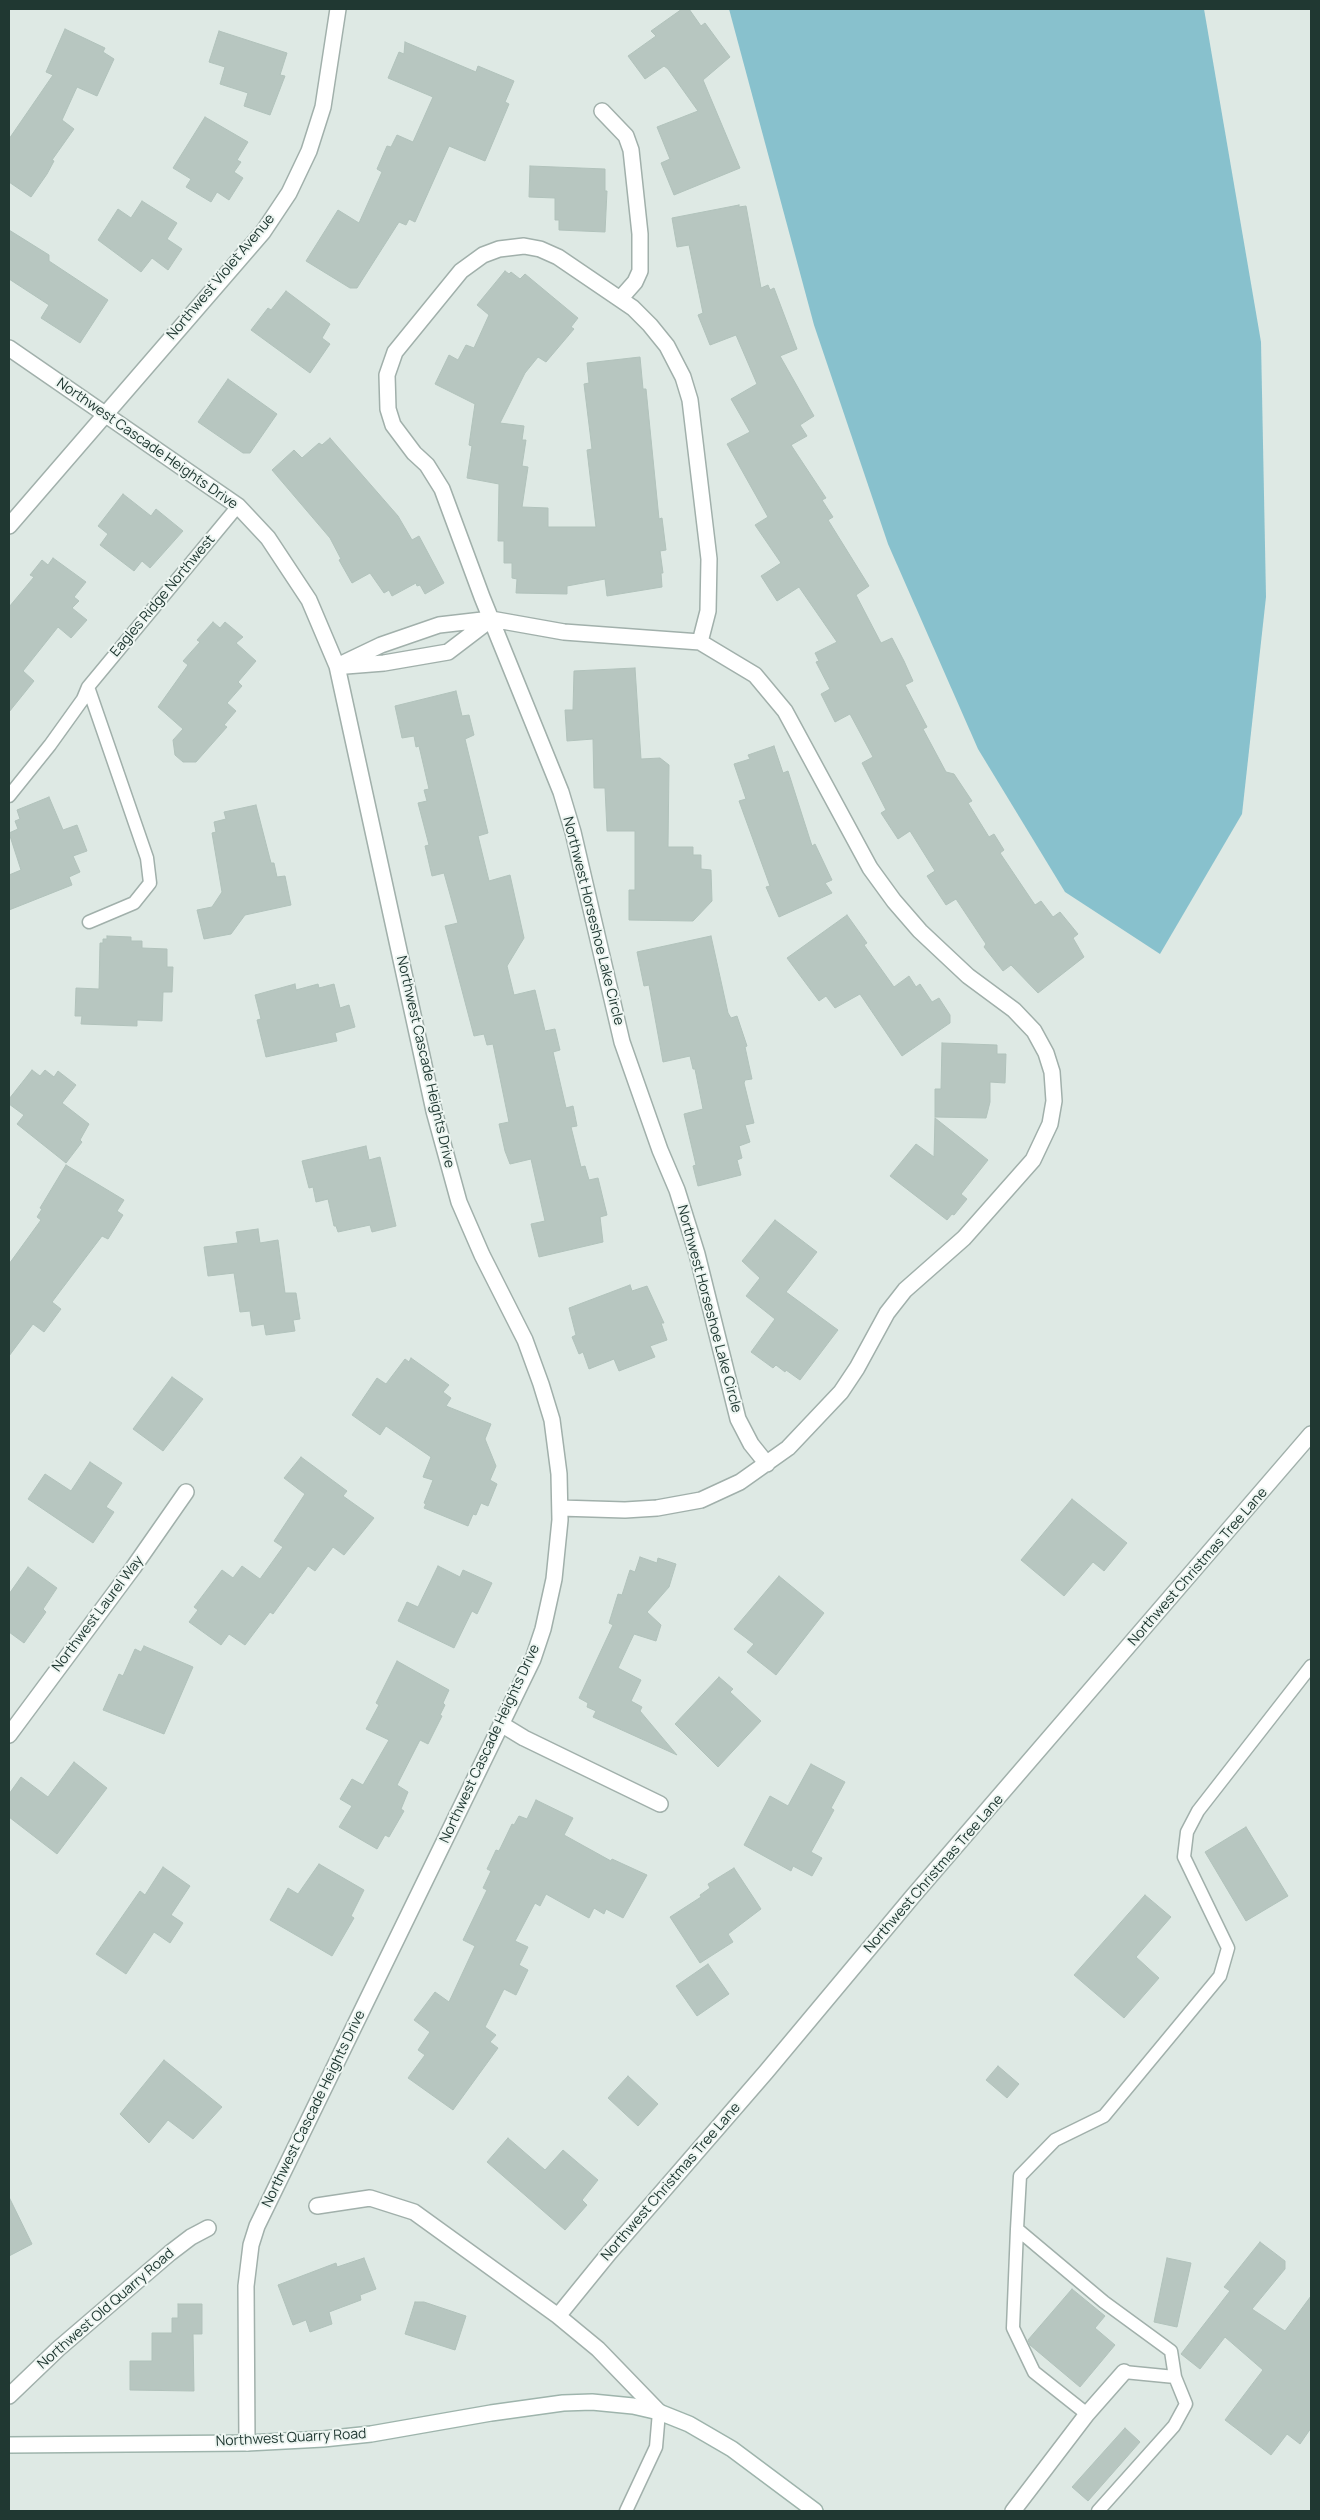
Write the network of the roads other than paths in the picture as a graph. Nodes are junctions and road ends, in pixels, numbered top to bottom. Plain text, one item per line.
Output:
1 (338, 9) edge
2 (602, 111) dead end
3 (620, 299) junction
4 (9, 348) edge
5 (104, 414) junction
6 (238, 506) junction
7 (9, 526) edge
8 (491, 619) junction
9 (700, 642) junction
10 (337, 666) junction
11 (88, 687) junction
12 (9, 796) edge
13 (89, 922) dead end
14 (1311, 1434) edge
15 (767, 1464) junction
16 (186, 1492) dead end
17 (560, 1508) junction
18 (1311, 1666) edge
19 (501, 1724) junction
20 (9, 1735) edge
21 (660, 1804) dead end
22 (317, 2206) dead end
23 (208, 2228) dead end
24 (1017, 2229) junction
25 (558, 2316) junction
26 (1124, 2372) joint
27 (1175, 2376) junction
28 (9, 2396) edge
29 (659, 2412) junction
30 (1087, 2414) junction
31 (246, 2443) junction
32 (9, 2445) edge
33 (626, 2511) edge
34 (814, 2511) edge
35 (1013, 2511) edge
36 (1098, 2511) edge

1 - 5 street, Northwest Violet Avenue
2 - 3 street
3 - 8 street, Northwest Horseshoe Lake Circle
3 - 9 street, Northwest Horseshoe Lake Circle
4 - 5 street, Northwest Cascade Heights Drive
5 - 6 street, Northwest Cascade Heights Drive
5 - 7 street, Northwest Violet Avenue
6 - 10 street, Northwest Cascade Heights Drive
6 - 11 lane, Eagles Ridge Northwest
8 - 9 street
8 - 10 street
8 - 10 street
8 - 15 street, Northwest Horseshoe Lake Circle
9 - 15 street
10 - 17 street, Northwest Cascade Heights Drive
11 - 12 lane, Eagles Ridge Northwest
11 - 13 lane
14 - 25 street, Northwest Christmas Tree Lane
15 - 17 street
16 - 20 street, Northwest Laurel Way
17 - 19 street, Northwest Cascade Heights Drive
18 - 24 lane
19 - 21 street
19 - 31 street, Northwest Cascade Heights Drive
22 - 25 street
23 - 28 street, Northwest Old Quarry Road
24 - 27 lane
24 - 30 lane
25 - 29 street, Northwest Quarry Road
26 - 27 lane
26 - 30 street
27 - 36 lane
29 - 31 street, Northwest Quarry Road
29 - 33 lane
29 - 34 street, Northwest Quarry Road
30 - 35 street
31 - 32 street, Northwest Quarry Road

